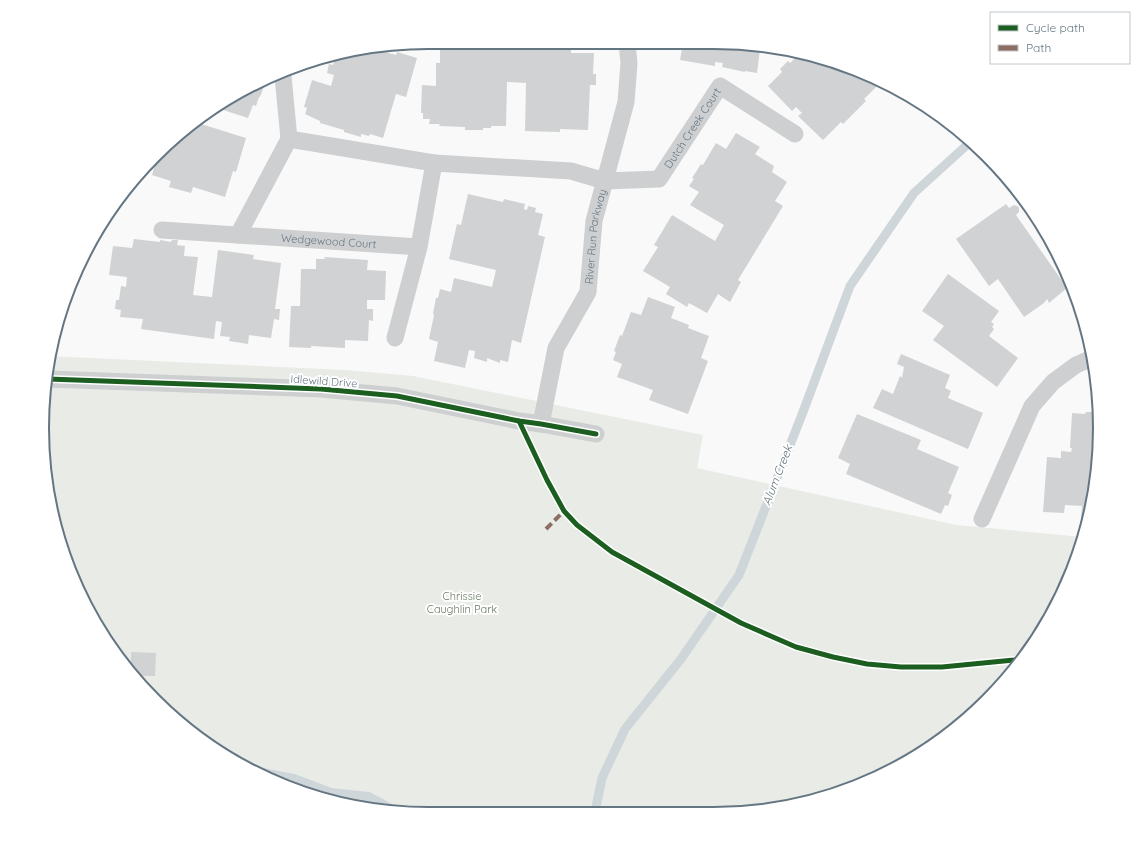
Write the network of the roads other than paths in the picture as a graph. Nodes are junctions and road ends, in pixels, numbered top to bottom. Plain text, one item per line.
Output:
1 (628, 49) edge
2 (283, 78) edge
3 (795, 134) dead end
4 (289, 139) junction
5 (434, 163) junction
6 (605, 181) junction
7 (162, 230) dead end
8 (238, 235) junction
9 (419, 247) junction
10 (395, 338) dead end
11 (1087, 360) edge
12 (52, 379) edge
13 (541, 424) junction
14 (596, 434) dead end
15 (982, 519) dead end

1 - 6 lane, River Run Parkway
2 - 4 lane
3 - 6 lane, Dutch Creek Court
4 - 5 lane
4 - 8 lane
5 - 6 lane
5 - 9 lane
6 - 13 lane, River Run Parkway
7 - 8 lane, Wedgewood Court
8 - 9 lane, Wedgewood Court
9 - 10 lane
11 - 15 lane
12 - 13 lane, Idlewild Drive
13 - 14 lane, Idlewild Drive

